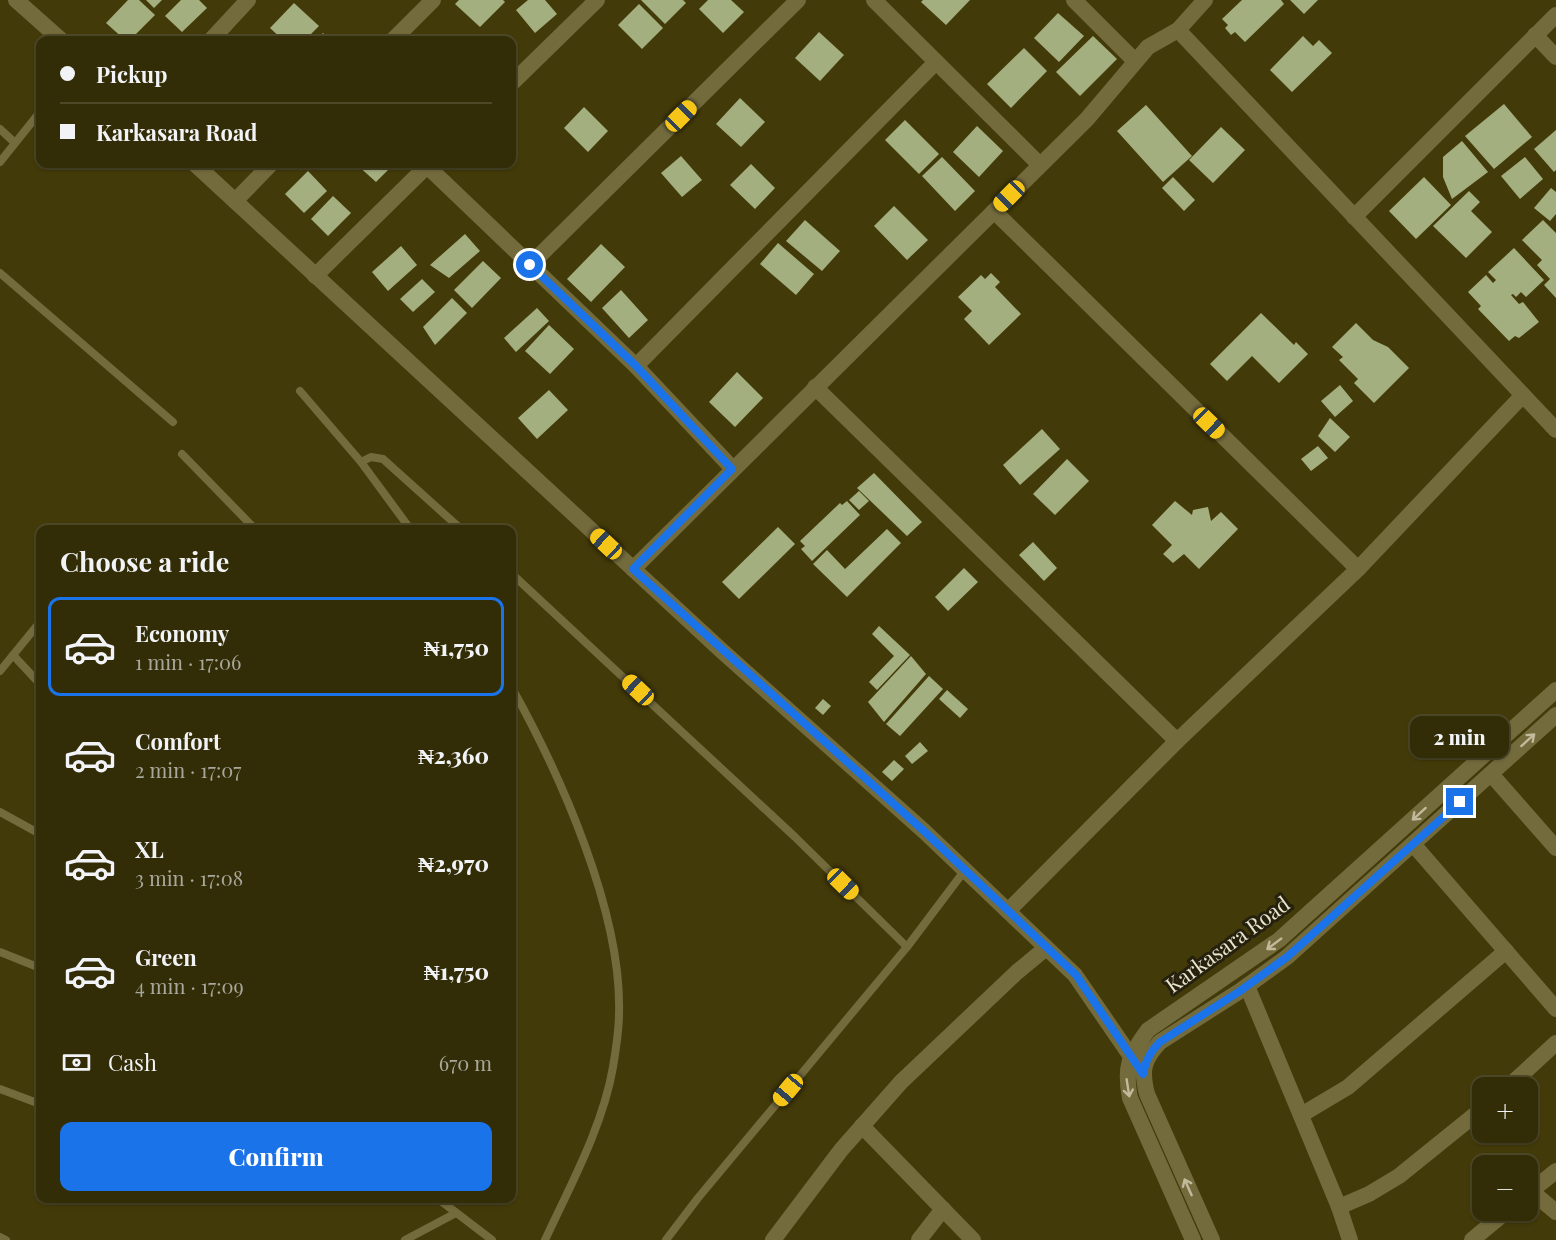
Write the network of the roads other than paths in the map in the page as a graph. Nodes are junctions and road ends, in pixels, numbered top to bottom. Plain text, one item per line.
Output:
1 (16, 0) edge
2 (247, 0) edge
3 (432, 0) edge
4 (798, 0) edge
5 (874, 0) edge
6 (1074, 0) edge
7 (1205, 0) edge
8 (590, 2) edge
9 (1556, 15) edge
10 (1178, 30) junction
11 (1535, 35) junction
12 (56, 36) edge
13 (215, 36) edge
14 (397, 36) edge
15 (1556, 57) edge
16 (1135, 61) junction
17 (936, 62) junction
18 (516, 80) edge
19 (36, 117) edge
20 (0, 129) edge
21 (15, 143) junction
22 (0, 162) edge
23 (1040, 165) junction
24 (199, 168) edge
25 (267, 168) edge
26 (425, 168) edge
27 (431, 168) edge
28 (235, 201) junction
29 (994, 211) junction
30 (1354, 216) junction
31 (530, 265) junction
32 (0, 273) edge
33 (315, 276) junction
34 (636, 366) junction
35 (815, 387) junction
36 (300, 391) dead end
37 (1523, 395) junction
38 (173, 422) dead end
39 (1556, 429) edge
40 (182, 454) dead end
41 (361, 462) junction
42 (732, 469) junction
43 (251, 525) edge
44 (407, 525) edge
45 (456, 525) edge
46 (633, 569) junction
47 (1358, 569) junction
48 (516, 578) edge
49 (36, 627) edge
50 (13, 655) junction
51 (0, 671) edge
52 (36, 680) edge
53 (1556, 690) edge
54 (516, 696) edge
55 (1556, 715) edge
56 (1177, 741) junction
57 (1491, 774) junction
58 (0, 812) edge
59 (36, 832) edge
60 (1413, 844) junction
61 (1556, 848) edge
62 (965, 870) junction
63 (1008, 911) junction
64 (907, 947) junction
65 (1046, 948) junction
66 (1506, 951) junction
67 (0, 952) edge
68 (36, 966) edge
69 (1247, 986) junction
70 (1556, 1009) edge
71 (1556, 1043) edge
72 (1131, 1057) junction
73 (1143, 1074) junction
74 (1519, 1077) edge
75 (0, 1089) edge
76 (36, 1102) edge
77 (1301, 1115) junction
78 (1472, 1117) edge
79 (862, 1126) junction
80 (1556, 1170) edge
81 (1538, 1185) edge
82 (1538, 1199) edge
83 (443, 1203) edge
84 (1339, 1207) junction
85 (943, 1209) junction
86 (1556, 1212) edge
87 (456, 1213) junction
88 (1495, 1221) edge
89 (0, 1238) edge
90 (6, 1240) edge
91 (405, 1240) edge
92 (492, 1240) edge
93 (545, 1240) edge
94 (666, 1240) edge
95 (773, 1240) edge
96 (919, 1240) edge
97 (973, 1240) edge
98 (1193, 1240) edge
99 (1212, 1240) edge
100 (1350, 1240) edge
101 (1473, 1240) edge

1 - 12 street
2 - 13 street
3 - 14 street
4 - 31 street
5 - 17 street
6 - 16 street
7 - 10 street
8 - 18 street
9 - 11 street
10 - 16 street
10 - 30 street
11 - 15 street
11 - 30 street
16 - 23 street
17 - 23 street
17 - 34 street
19 - 21 lane
20 - 21 lane
21 - 22 lane
23 - 29 street
24 - 28 street
25 - 28 street
26 - 33 street
27 - 31 street
28 - 33 street
29 - 35 street
29 - 47 street
30 - 37 street
31 - 34 street
32 - 38 lane
33 - 46 street
34 - 42 street
35 - 42 street
35 - 56 street
36 - 41 lane
37 - 39 street
37 - 47 street
40 - 43 lane
41 - 44 lane
41 - 45 lane
42 - 46 street
46 - 62 street
47 - 56 street
48 - 64 lane
49 - 50 lane
50 - 51 lane
50 - 52 lane
53 -> 72 street, Karkasara Road
54 - 93 lane
57 -> 55 street, Karkasara Road
56 - 63 street
57 - 60 street, Karkasara Road
57 - 61 street
58 - 59 lane
60 - 66 street
60 - 69 street, Karkasara Road
62 - 63 street
62 - 64 lane
63 - 65 street
64 - 94 lane
65 - 72 street
65 - 79 street
66 - 70 street
66 - 77 street
67 - 68 lane
69 - 73 street, Karkasara Road
69 - 77 street
71 - 74 street
72 - 73 street
72 -> 98 street, Karkasara Road
99 -> 73 street
75 - 76 lane
77 - 84 street
78 - 84 street
79 - 85 street
79 - 95 street
80 - 81 street
82 - 86 street
83 - 87 lane
84 - 100 street
85 - 96 street
85 - 97 street
87 - 91 lane
87 - 92 lane
88 - 101 street
89 - 90 lane

